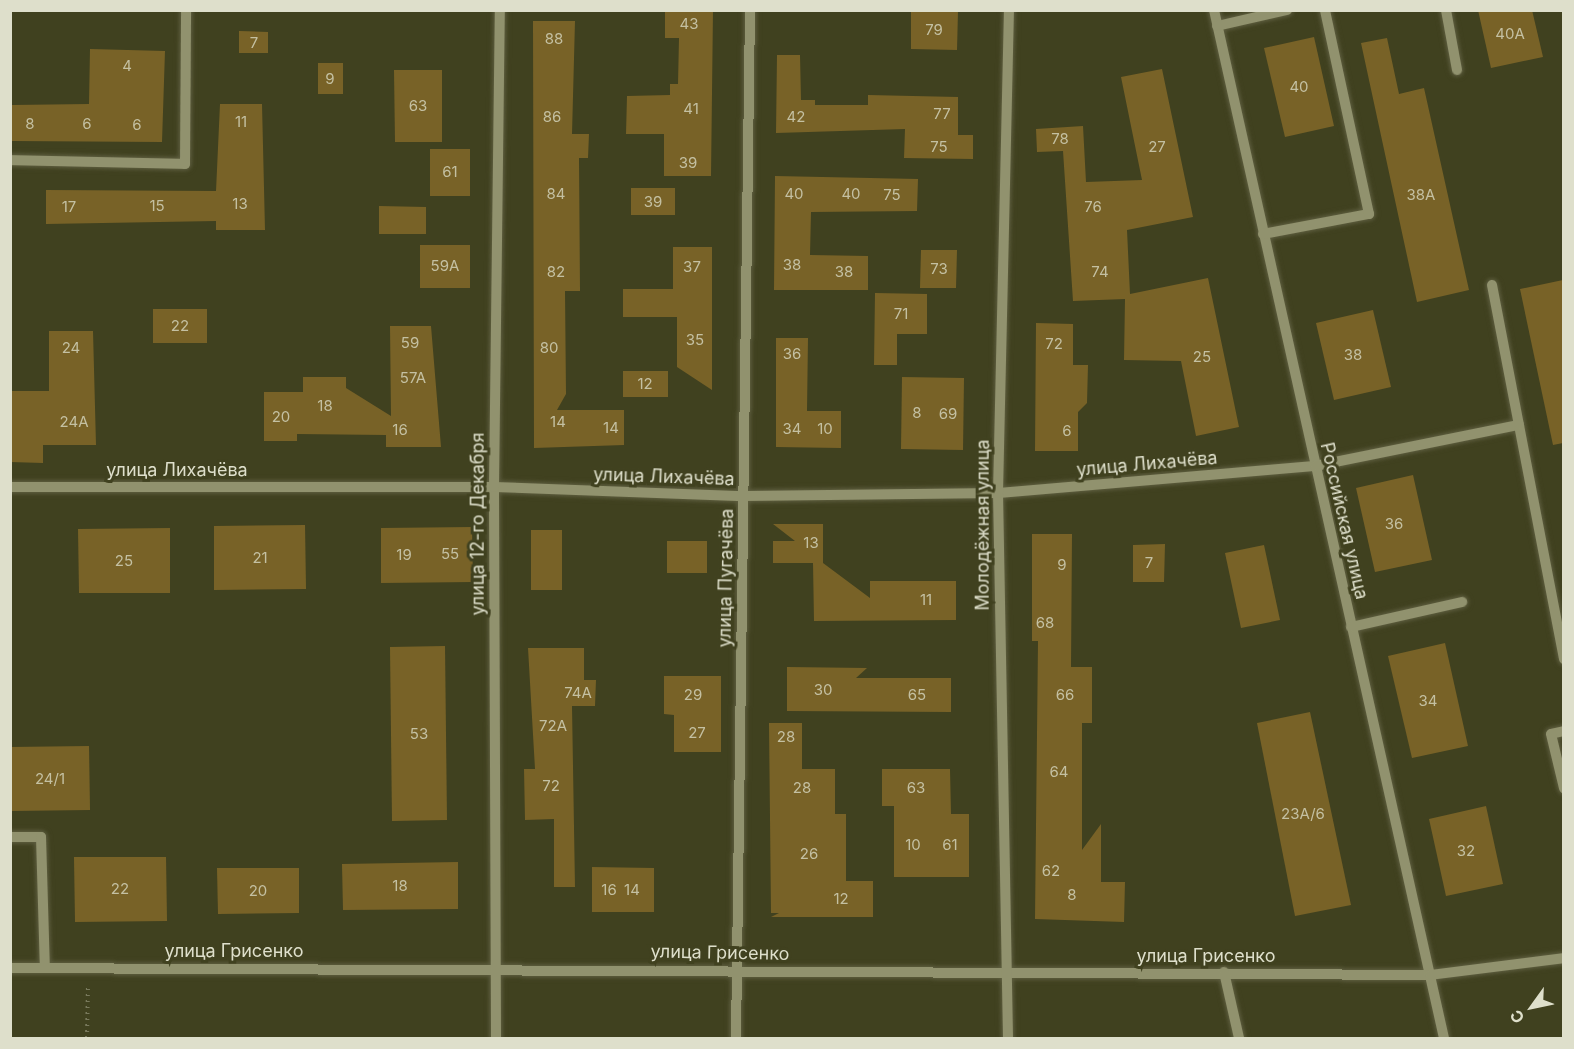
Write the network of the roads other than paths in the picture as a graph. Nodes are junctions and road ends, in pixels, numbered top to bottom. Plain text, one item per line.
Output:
1 (186, 10) edge
2 (500, 10) edge
3 (750, 10) edge
4 (1009, 10) edge
5 (1214, 10) edge
6 (1287, 10) edge
7 (1325, 10) edge
8 (1446, 10) edge
9 (1217, 26) junction
10 (1457, 70) dead end
11 (10, 160) edge
12 (1263, 234) junction
13 (1492, 285) dead end
14 (1519, 425) junction
15 (1315, 466) junction
16 (10, 487) edge
17 (494, 487) junction
18 (998, 493) junction
19 (744, 496) junction
20 (1462, 602) dead end
21 (1351, 627) junction
22 (1563, 659) edge
23 (1563, 731) edge
24 (1563, 789) edge
25 (10, 837) edge
26 (1563, 958) edge
27 (10, 968) edge
28 (45, 968) junction
29 (497, 968) junction
30 (736, 969) junction
31 (1224, 972) junction
32 (1007, 974) junction
33 (1430, 975) junction
34 (496, 1038) edge
35 (736, 1038) edge
36 (1008, 1038) edge
37 (1239, 1038) edge
38 (1444, 1038) edge

1 - 11 street
2 - 17 street, улица 12-го Декабря
3 - 19 street, улица Пугачёва
4 - 18 street, Молодёжная улица
5 - 9 street, Российская улица
6 - 9 street
7 - 12 street
8 - 10 street
9 - 12 street, Российская улица
12 - 15 street, Российская улица
13 - 14 street
14 - 15 street, улица Лихачёва
14 - 22 street
15 - 18 street, улица Лихачёва
15 - 21 street, Российская улица
16 - 17 street, улица Лихачёва
17 - 19 street, улица Лихачёва
17 - 29 street, улица 12-го Декабря
18 - 19 street, улица Лихачёва
18 - 32 street, Молодёжная улица
19 - 30 street, улица Пугачёва
20 - 21 street
21 - 33 street, Российская улица
23 - 24 street
25 - 28 street
26 - 33 street, улица Грисенко
27 - 28 street, улица Грисенко
28 - 29 street, улица Грисенко
29 - 30 street, улица Грисенко
29 - 34 street, улица 12-го Декабря
30 - 32 street, улица Грисенко
30 - 35 street, улица Пугачёва
31 - 32 street, улица Грисенко
31 - 33 street, улица Грисенко
31 - 37 street
32 - 36 street, Молодёжная улица
33 - 38 street, Российская улица

